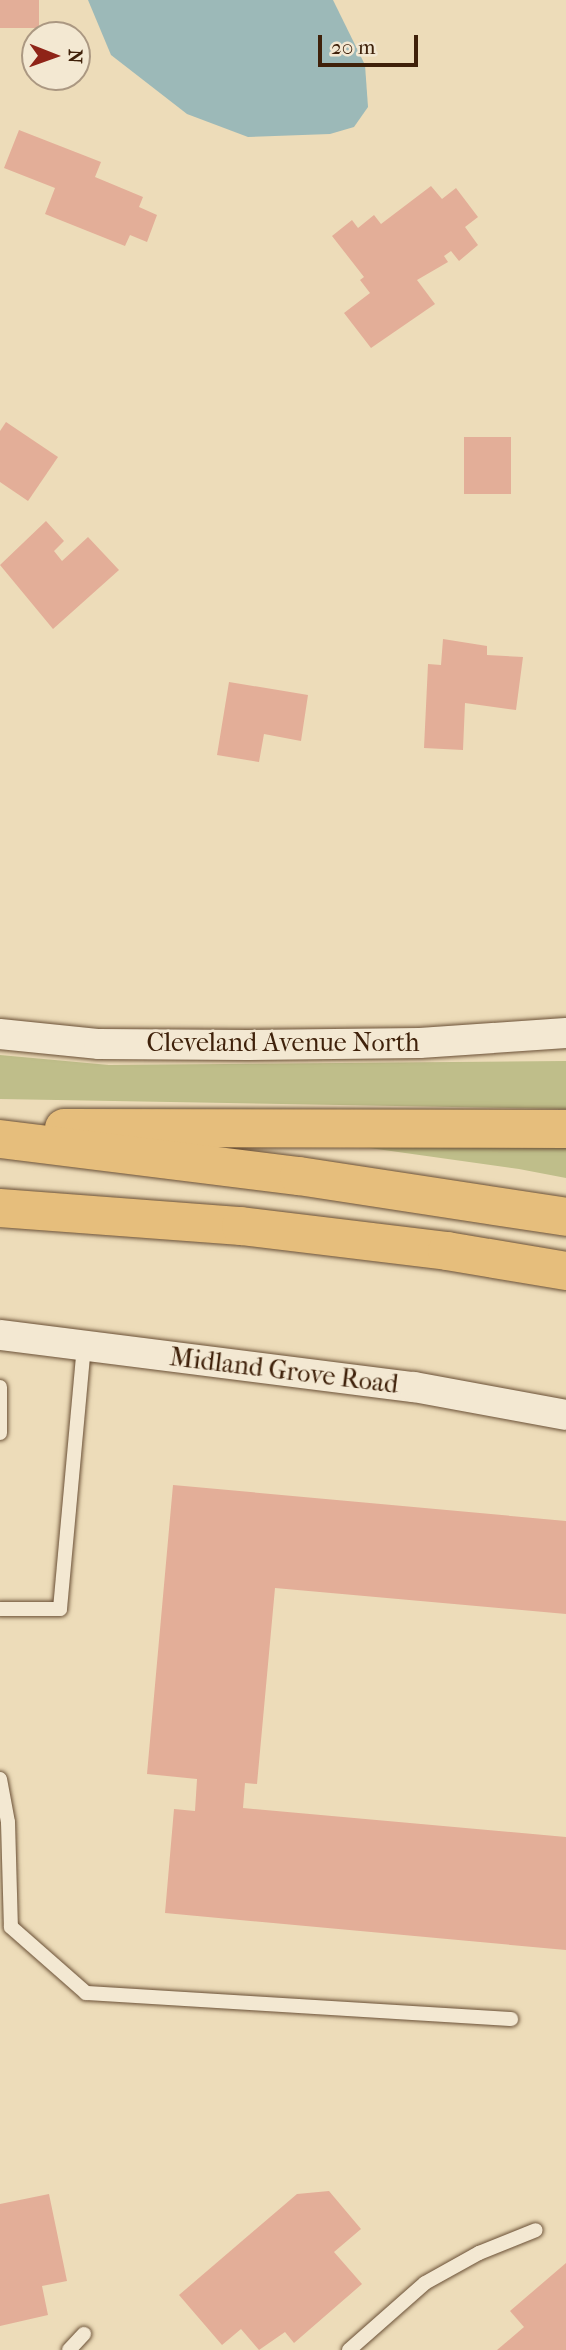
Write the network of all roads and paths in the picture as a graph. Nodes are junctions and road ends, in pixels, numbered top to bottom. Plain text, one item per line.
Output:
1 (566, 1033) edge
2 (0, 1034) edge
3 (566, 1129) edge
4 (0, 1130) edge
5 (0, 1139) edge
6 (0, 1208) edge
7 (566, 1217) edge
8 (566, 1271) edge
9 (0, 1335) edge
10 (84, 1345) junction
11 (0, 1387) edge
12 (566, 1415) edge
13 (0, 1433) edge
14 (0, 1609) edge
15 (0, 1779) edge
16 (511, 2019) dead end
17 (536, 2231) dead end
18 (84, 2334) dead end
19 (69, 2350) edge
20 (349, 2350) edge

1 - 2 street, Cleveland Avenue North
3 - 4 highway
5 - 7 highway
6 - 8 highway
9 - 10 street, Midland Grove Road
10 - 12 street, Midland Grove Road
10 - 14 lane
11 - 13 lane
15 - 16 lane
17 - 20 lane
18 - 19 lane

